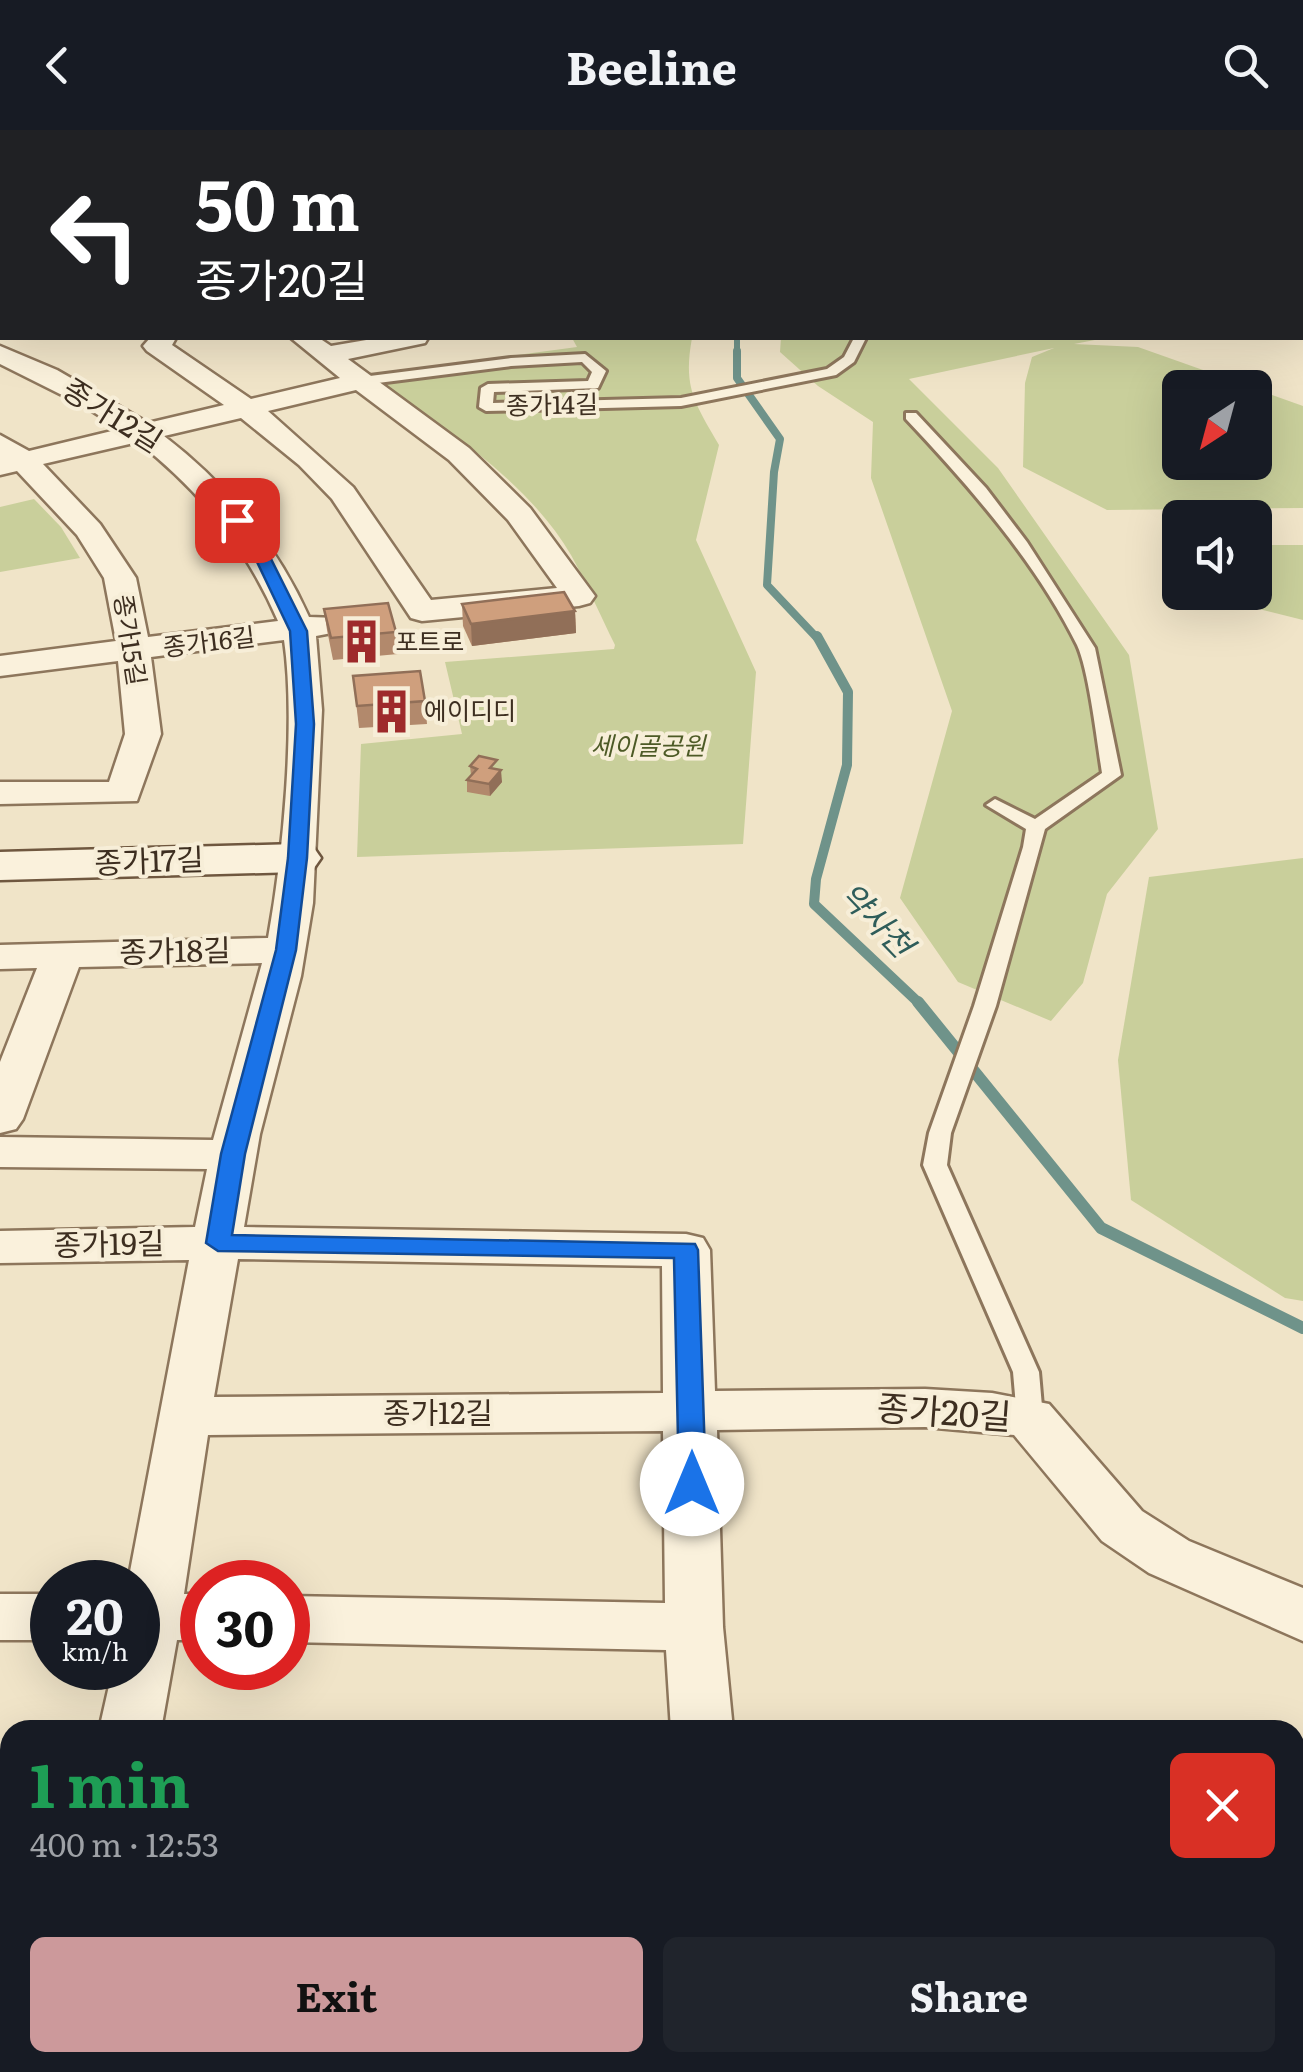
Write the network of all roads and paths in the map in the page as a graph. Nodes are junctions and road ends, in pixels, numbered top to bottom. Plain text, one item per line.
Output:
1 (162, 340) edge
2 (306, 340) edge
3 (406, 340) edge
4 (859, 340) edge
5 (327, 356) junction
6 (2, 357) edge
7 (362, 381) junction
8 (245, 407) junction
9 (911, 416) dead end
10 (144, 430) junction
11 (8, 456) edge
12 (422, 611) junction
13 (299, 631) junction
14 (134, 651) junction
15 (0, 666) edge
16 (0, 794) edge
17 (995, 805) dead end
18 (1036, 827) junction
19 (298, 858) junction
20 (0, 866) edge
21 (286, 950) junction
22 (63, 955) junction
23 (0, 956) edge
24 (0, 1119) edge
25 (0, 1152) edge
26 (233, 1154) junction
27 (218, 1243) junction
28 (0, 1247) edge
29 (692, 1412) junction
30 (184, 1416) junction
31 (1030, 1418) junction
32 (165, 1616) edge
33 (30, 1617) edge
34 (0, 1618) edge
35 (1303, 1618) edge
36 (310, 1619) edge
37 (694, 1626) junction
38 (133, 1720) edge
39 (701, 1720) edge

1 - 8 street
2 - 5 street
3 - 5 street
4 - 7 lane, 종가14길
5 - 7 street
6 - 10 street, 종가12길
7 - 8 street, 종가15길
7 - 12 street
8 - 10 street, 종가15길
8 - 12 street
9 - 18 lane
10 - 11 street, 종가15길
10 - 13 street, 종가12길
11 - 14 street, 종가15길
12 - 13 street
13 - 14 street, 종가16길
13 - 19 street, 종가12길
14 - 15 street, 종가16길
14 - 16 street, 종가15길
17 - 18 lane
18 - 31 lane
19 - 20 street, 종가17길
19 - 21 street, 종가12길
21 - 22 street, 종가18길
21 - 26 street, 종가12길
22 - 23 street, 종가18길
22 - 24 street
25 - 26 street
26 - 27 street, 종가12길
27 - 28 street, 종가19길
27 - 29 street
27 - 30 street, 종가12길
29 - 30 street, 종가12길
29 - 31 street, 종가20길
29 - 37 street
30 - 32 street, 종가12길
31 - 35 street, 종가20길
32 - 38 street
33 - 34 street
36 - 37 street
37 - 39 street

